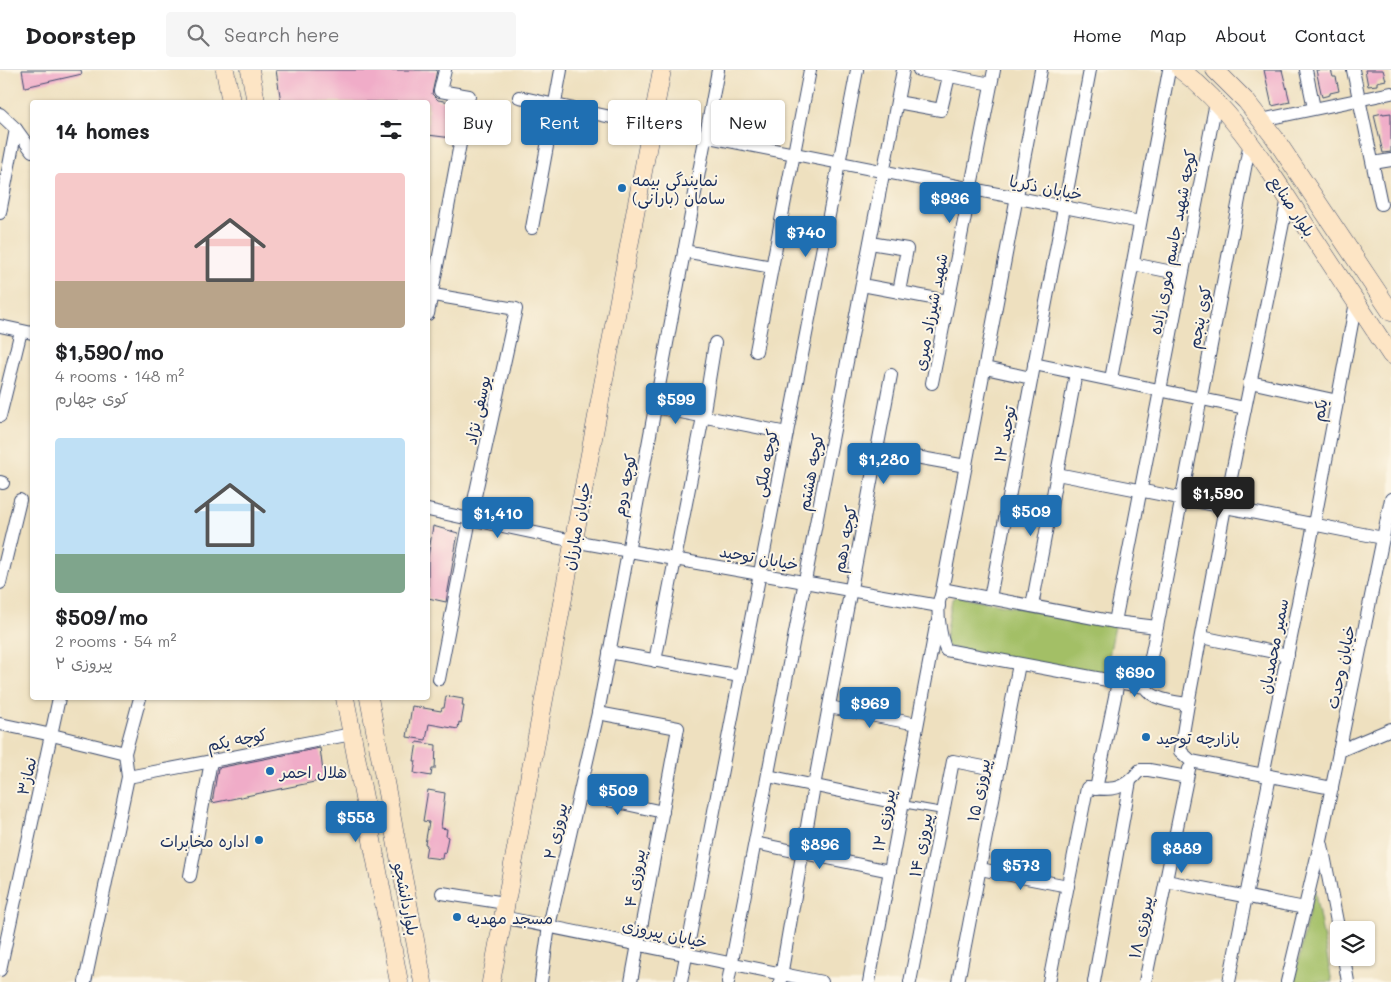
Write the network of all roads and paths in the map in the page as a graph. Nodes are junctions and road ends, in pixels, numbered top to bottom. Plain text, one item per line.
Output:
1 (225, 70) edge
2 (250, 70) edge
3 (445, 70) edge
4 (561, 70) edge
5 (662, 70) edge
6 (718, 70) edge
7 (810, 70) edge
8 (857, 70) edge
9 (903, 70) edge
10 (919, 70) edge
11 (994, 70) edge
12 (1041, 70) edge
13 (1090, 70) edge
14 (1169, 70) edge
15 (1180, 70) edge
16 (1215, 70) edge
17 (1306, 70) edge
18 (1353, 70) edge
19 (949, 76) junction
20 (991, 84) junction
21 (1391, 93) edge
22 (519, 97) dead end
23 (1359, 99) junction
24 (231, 100) edge
25 (256, 100) edge
26 (534, 100) edge
27 (556, 100) edge
28 (657, 100) edge
29 (897, 102) junction
30 (1216, 102) junction
31 (1314, 108) junction
32 (0, 114) edge
33 (1260, 120) junction
34 (16, 129) junction
35 (701, 136) edge
36 (705, 137) junction
37 (1250, 142) junction
38 (547, 145) edge
39 (648, 145) edge
40 (30, 148) edge
41 (794, 154) junction
42 (1391, 160) edge
43 (838, 162) junction
44 (1373, 163) junction
45 (883, 171) junction
46 (970, 188) junction
47 (1018, 198) junction
48 (1288, 198) junction
49 (1381, 204) dead end
50 (1063, 207) junction
51 (0, 213) edge
52 (1140, 222) junction
53 (532, 228) dead end
54 (870, 243) junction
55 (684, 252) junction
56 (1133, 264) junction
57 (772, 267) junction
58 (1182, 274) junction
59 (862, 285) junction
60 (898, 292) junction
61 (430, 294) edge
62 (948, 302) junction
63 (1356, 302) junction
64 (1391, 312) edge
65 (0, 326) edge
66 (27, 332) edge
67 (715, 343) dead end
68 (756, 351) dead end
69 (1391, 355) edge
70 (1034, 364) junction
71 (985, 368) junction
72 (1076, 373) junction
73 (891, 376) dead end
74 (1031, 378) junction
75 (1111, 379) junction
76 (1250, 382) junction
77 (932, 383) dead end
78 (1160, 389) junction
79 (1200, 398) junction
80 (1338, 400) junction
81 (655, 407) junction
82 (1245, 408) junction
83 (0, 416) edge
84 (703, 416) junction
85 (787, 433) junction
86 (877, 450) junction
87 (966, 466) junction
88 (1058, 474) junction
89 (1140, 490) junction
90 (1182, 498) junction
91 (20, 500) dead end
92 (1391, 500) edge
93 (1225, 507) junction
94 (430, 510) edge
95 (470, 519) junction
96 (1314, 524) junction
97 (1383, 538) junction
98 (573, 541) junction
99 (628, 550) junction
100 (674, 559) junction
101 (760, 574) junction
102 (806, 582) junction
103 (0, 583) edge
104 (851, 590) junction
105 (990, 598) junction
106 (940, 601) junction
107 (1032, 606) junction
108 (1115, 622) junction
109 (1157, 627) junction
110 (1201, 637) junction
111 (609, 652) junction
112 (1288, 655) junction
113 (655, 661) junction
114 (1019, 664) junction
115 (740, 676) junction
116 (439, 679) dead end
117 (1118, 682) junction
118 (1144, 687) junction
119 (59, 700) edge
120 (139, 700) edge
121 (345, 700) edge
122 (369, 700) edge
123 (1188, 704) junction
124 (829, 707) junction
125 (598, 713) junction
126 (0, 724) edge
127 (917, 724) junction
128 (1391, 729) edge
129 (352, 734) junction
130 (52, 735) junction
131 (1339, 751) junction
132 (125, 753) junction
133 (211, 761) junction
134 (1191, 761) junction
135 (999, 770) junction
136 (768, 776) junction
137 (1267, 776) junction
138 (128, 777) junction
139 (1188, 777) junction
140 (1130, 781) junction
141 (814, 786) junction
142 (1091, 788) junction
143 (1332, 788) junction
144 (580, 794) junction
145 (902, 804) junction
146 (663, 812) junction
147 (943, 812) junction
148 (1321, 840) junction
149 (755, 843) junction
150 (802, 853) junction
151 (980, 870) junction
152 (890, 871) junction
153 (190, 876) dead end
154 (1166, 881) junction
155 (1068, 886) junction
156 (442, 893) dead end
157 (1246, 897) junction
158 (1305, 908) junction
159 (503, 910) junction
160 (1337, 921) edge
161 (549, 926) junction
162 (638, 944) junction
163 (686, 954) junction
164 (732, 964) junction
165 (1345, 966) edge
166 (0, 970) edge
167 (781, 978) edge
168 (85, 982) edge
169 (399, 982) edge
170 (423, 982) edge
171 (491, 982) edge
172 (541, 982) edge
173 (631, 982) edge
174 (681, 982) edge
175 (728, 982) edge
176 (822, 982) edge
177 (869, 982) edge
178 (910, 982) edge
179 (958, 982) edge
180 (1050, 982) edge
181 (1094, 982) edge
182 (1146, 982) edge
183 (1229, 982) edge
184 (1287, 982) edge
185 (1348, 982) edge

1 - 24 street
2 - 25 street
3 - 61 street
4 - 27 street
5 - 28 street, خیابان مبارزان
6 - 36 street, کوچه دوم
7 - 41 street
8 - 43 street, کوچه ملکی
9 - 29 street, کوچه هشتم
10 - 19 street
11 - 20 street, شهید شیرزاد میری
12 - 47 street, پیروزی ۱۲
13 - 50 street, توحید ۱۲
14 - 52 street
15 - 30 street, بلوار صنایع
16 - 33 street, بلوار صنایع
17 - 31 street
18 - 23 street
19 - 20 street
19 - 29 street
20 - 46 street, شهید شیرزاد میری
21 - 23 street
22 - 26 street, خیابان ذکریا
23 - 31 street
23 - 44 street
29 - 45 street, کوچه هشتم
30 - 37 street, بلوار صنایع
30 - 58 street, کوچه شهید جاسم موری زاده
31 - 33 street
32 - 34 street
33 - 64 street, بلوار صنایع
34 - 40 street
34 - 51 street
35 - 36 street, خیابان ذکریا
36 - 41 street, خیابان ذکریا
36 - 55 street, کوچه دوم
37 - 48 street, بلوار صنایع
37 - 79 street, کوی پنجم
38 - 53 street
39 - 98 street, خیابان مبارزان
41 - 43 street, خیابان ذکریا
41 - 57 street
42 - 44 street
43 - 45 street, خیابان ذکریا
43 - 85 street, کوچه ملکی
44 - 49 street
45 - 46 street, خیابان ذکریا
45 - 54 street, کوچه هشتم
46 - 47 street, خیابان ذکریا
46 - 62 street, شهید شیرزاد میری
47 - 50 street, خیابان ذکریا
47 - 71 street, پیروزی ۱۲
48 - 63 street, بلوار صنایع
48 - 76 street
50 - 52 street, خیابان ذکریا
50 - 70 street, توحید ۱۲
52 - 56 street
54 - 59 street, کوچه هشتم
54 - 60 street
55 - 57 street
55 - 81 street, کوچه دوم
56 - 58 street
56 - 75 street
57 - 68 street
58 - 78 street, کوچه شهید جاسم موری زاده
59 - 60 street
59 - 102 street, کوچه هشتم
60 - 62 street
61 - 95 street, یوسفی نژاد
62 - 77 street, شهید شیرزاد میری
63 - 69 street, بلوار صنایع
63 - 80 street, یکم
65 - 66 street
66 - 83 street
67 - 84 street
70 - 72 street
70 - 74 street, توحید ۱۲
71 - 74 street
71 - 87 street, پیروزی ۱۲
72 - 75 street
72 - 88 street
73 - 86 street, کوچه دهم
74 - 105 street, توحید ۱۲
75 - 78 street
76 - 80 street
76 - 82 street
78 - 79 street
78 - 89 street, کوچه شهید جاسم موری زاده
79 - 82 street
79 - 90 street, کوی پنجم
80 - 96 street, یکم
81 - 84 street
81 - 99 street, کوچه دوم
82 - 93 street
84 - 85 street
84 - 100 street
85 - 101 street, کوچه ملکی
86 - 87 street
86 - 104 street, کوچه دهم
87 - 106 street, پیروزی ۱۲
88 - 89 street
88 - 107 street
89 - 90 street
89 - 108 street, کوچه شهید جاسم موری زاده
90 - 93 street
90 - 109 street, کوی پنجم
91 - 103 street
92 - 97 street, خیابان وحدت
93 - 96 street
93 - 110 street
94 - 95 street, خیابان توحید
95 - 98 street, خیابان توحید
95 - 116 street, یوسفی نژاد
96 - 97 street
96 - 112 street, سمیر محمدیان
97 - 131 street, خیابان وحدت
98 - 99 street, خیابان توحید
98 - 159 street, خیابان مبارزان
99 - 100 street, خیابان توحید
99 - 111 street
100 - 101 street, خیابان توحید
100 - 113 street
101 - 102 street, خیابان توحید
101 - 115 street, کوچه ملکی
102 - 104 street, خیابان توحید
102 - 136 street, کوچه هشتم
104 - 106 street, خیابان توحید
104 - 124 street, کوچه دهم
105 - 106 street, خیابان توحید
105 - 107 street, خیابان توحید
106 - 114 street
106 - 127 street, پیروزی ۱۲
107 - 108 street, خیابان توحید
108 - 109 street, خیابان توحید
109 - 118 street
110 - 112 street
110 - 123 street
111 - 113 street
111 - 125 street
112 - 137 street, سمیر محمدیان
113 - 115 street
114 - 117 street
114 - 135 street, پیروزی ۱۵
115 - 163 street, کوچه ملکی
117 - 118 street
117 - 142 street
118 - 123 street
119 - 130 street, نماز۳
120 - 132 street
121 - 129 street, بلواردانشجو
122 - 170 street, بلواردانشجو
123 - 134 street
124 - 127 street
124 - 141 street, کوچه دهم
125 - 144 street, پیروزی ۲
125 - 146 street, پیروزی ۴
126 - 130 street
127 - 145 street, پیروزی ۱۲
128 - 131 street
129 - 133 street, کوچه یکم
129 - 169 street, بلواردانشجو
130 - 132 street
130 - 166 street, نماز۳
131 - 143 street, خیابان وحدت
132 - 138 street
133 - 138 street, کوچه یکم
133 - 153 street
134 - 137 street
134 - 139 street, پیروزی ۱۸
135 - 147 street, پیروزی ۱۴
135 - 151 street, پیروزی ۱۵
136 - 141 street
136 - 149 street, کوچه هشتم
137 - 143 street
137 - 157 street, سمیر محمدیان
138 - 168 street
139 - 140 street
139 - 154 street, پیروزی ۱۸
140 - 142 street
140 - 181 street
141 - 145 street
141 - 150 street, کوچه دهم
142 - 155 street
143 - 148 street, خیابان وحدت
144 - 146 street
144 - 161 street, پیروزی ۲
145 - 147 lane
145 - 152 street, پیروزی ۱۲
146 - 162 street, پیروزی ۴
147 - 178 street, پیروزی ۱۴
148 - 158 street, خیابان وحدت
148 - 160 street, خیابان وحدت
149 - 150 street
149 - 164 street, کوچه هشتم
150 - 152 street
150 - 167 street, کوچه دهم
151 - 155 street
151 - 179 street, پیروزی ۱۵
152 - 177 street, پیروزی ۱۲
154 - 157 street
154 - 182 street, پیروزی ۱۸
155 - 180 street
156 - 159 street, خیابان پیروزی
157 - 158 street
157 - 183 street, سمیر محمدیان
158 - 184 street, خیابان وحدت
159 - 161 street, خیابان پیروزی
159 - 171 street, خیابان مبارزان
161 - 162 street, خیابان پیروزی
161 - 172 street, پیروزی ۲
162 - 163 street, خیابان پیروزی
162 - 173 street, پیروزی ۴
163 - 164 street, خیابان پیروزی
163 - 174 street, کوچه ملکی
164 - 167 street, خیابان پیروزی
164 - 175 street, کوچه هشتم
165 - 185 street
167 - 176 street, خیابان پیروزی

